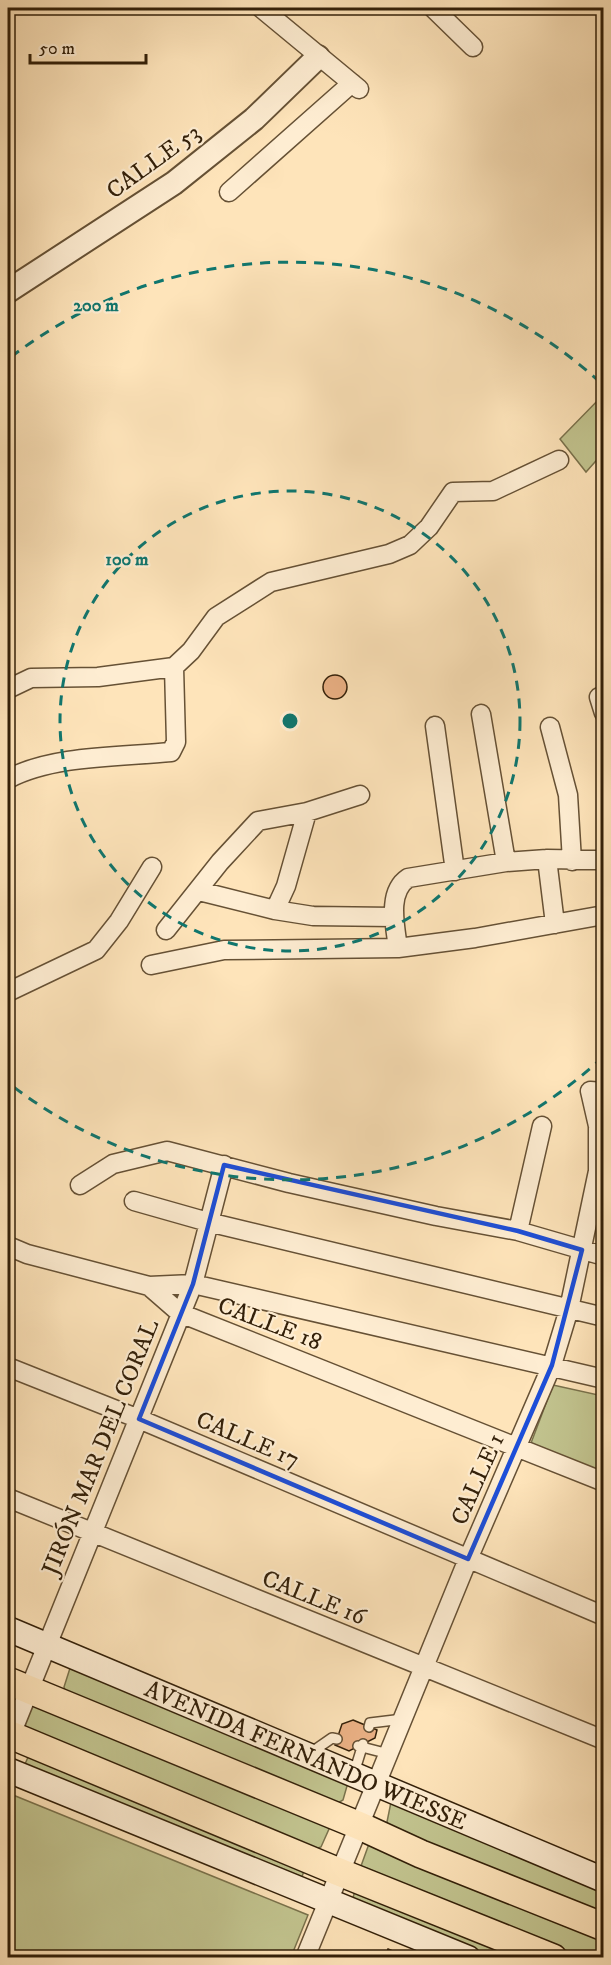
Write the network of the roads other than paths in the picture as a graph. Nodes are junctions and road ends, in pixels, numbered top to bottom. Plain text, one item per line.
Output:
1 (433, 8) edge
2 (269, 10) edge
3 (473, 47) dead end
4 (318, 57) junction
5 (229, 192) dead end
6 (8, 291) edge
7 (559, 460) dead end
8 (174, 667) junction
9 (8, 689) edge
10 (481, 714) dead end
11 (435, 726) dead end
12 (550, 727) dead end
13 (8, 779) edge
14 (360, 795) dead end
15 (307, 812) junction
16 (547, 859) junction
17 (603, 860) edge
18 (572, 861) junction
19 (506, 862) junction
20 (152, 867) dead end
21 (455, 871) junction
22 (199, 891) junction
23 (275, 910) junction
24 (603, 915) edge
25 (394, 917) junction
26 (555, 924) junction
27 (166, 930) dead end
28 (398, 948) junction
29 (151, 965) dead end
30 (8, 992) edge
31 (597, 1091) edge
32 (542, 1126) dead end
33 (224, 1165) junction
34 (80, 1185) dead end
35 (134, 1201) dead end
36 (208, 1222) junction
37 (518, 1231) junction
38 (8, 1246) edge
39 (582, 1250) junction
40 (603, 1256) edge
41 (193, 1284) junction
42 (149, 1286) junction
43 (569, 1309) junction
44 (180, 1313) junction
45 (603, 1317) edge
46 (552, 1365) junction
47 (8, 1367) edge
48 (603, 1379) edge
49 (139, 1419) junction
50 (518, 1446) junction
51 (603, 1482) edge
52 (8, 1498) edge
53 (91, 1532) junction
54 (468, 1559) junction
55 (603, 1616) edge
56 (8, 1629) edge
57 (46, 1645) junction
58 (423, 1667) junction
59 (18, 1686) edge
60 (403, 1719) junction
61 (369, 1726) dead end
62 (8, 1737) edge
63 (337, 1739) dead end
64 (603, 1740) edge
65 (389, 1754) junction
66 (308, 1755) junction
67 (8, 1770) edge
68 (353, 1775) junction
69 (377, 1785) junction
70 (360, 1826) junction
71 (339, 1872) junction
72 (603, 1880) edge
73 (328, 1900) junction
74 (603, 1927) edge
75 (305, 1958) edge
76 (468, 1958) edge
77 (553, 1958) edge

1 - 3 street
2 - 4 street
4 - 5 street
4 - 6 street, CALLE 53
7 - 8 street
8 - 9 street
8 - 13 street
10 - 19 street
11 - 21 street
12 - 18 street
14 - 15 street
15 - 22 street
15 - 23 street
16 - 18 street
16 - 19 street
16 - 26 street
17 - 18 street
19 - 21 street
20 - 30 street
21 - 25 street
22 - 23 street
22 - 27 street
23 - 25 street
24 - 26 street
25 - 28 street
26 - 28 street
28 - 29 street
31 - 39 street, CALLE 1
32 - 37 street
33 - 34 street
33 - 36 street, JIRÓN MAR DEL CORAL
33 - 37 street
35 - 36 street
36 - 41 street, JIRÓN MAR DEL CORAL
36 - 43 street
37 - 39 street
38 - 42 street, CALLE 18
39 - 40 street
39 - 43 street, CALLE 1
41 - 42 street
41 - 44 street, JIRÓN MAR DEL CORAL
41 - 46 street
42 - 44 street, CALLE 18
43 - 45 street
43 - 46 street, CALLE 1
44 - 49 street, JIRÓN MAR DEL CORAL
44 - 50 street, CALLE 18
46 - 48 street
46 - 50 street, CALLE 1
47 - 49 street, CALLE 17
49 - 53 street, JIRÓN MAR DEL CORAL
49 - 54 street, CALLE 17
50 - 51 street, CALLE 18
50 - 54 street, CALLE 1
52 - 53 street, CALLE 16
53 - 57 street, JIRÓN MAR DEL CORAL
53 - 58 street, CALLE 16
54 - 55 street, CALLE 17
54 - 58 street, CALLE 1
56 - 57 main road, AVENIDA FERNANDO WIESSE
57 - 59 street, JIRÓN MAR DEL CORAL
57 - 66 main road, AVENIDA FERNANDO WIESSE
58 - 60 street, CALLE 1
58 - 64 street, CALLE 16
59 - 62 street, JIRÓN MAR DEL CORAL
59 - 70 main road, AVENIDA FERNANDO WIESSE
60 - 61 lane
60 - 65 street, CALLE 1
62 - 71 main road
63 - 66 lane
65 - 68 lane
65 - 69 street, CALLE 1
66 - 68 main road, AVENIDA FERNANDO WIESSE
67 - 73 main road
68 - 69 main road, AVENIDA FERNANDO WIESSE
69 - 70 street, CALLE 1
69 - 72 main road, AVENIDA FERNANDO WIESSE
70 - 71 street, CALLE 1
70 - 74 main road, AVENIDA FERNANDO WIESSE
71 - 73 street, CALLE 1
71 - 77 main road
73 - 75 street, CALLE 1
73 - 76 main road

